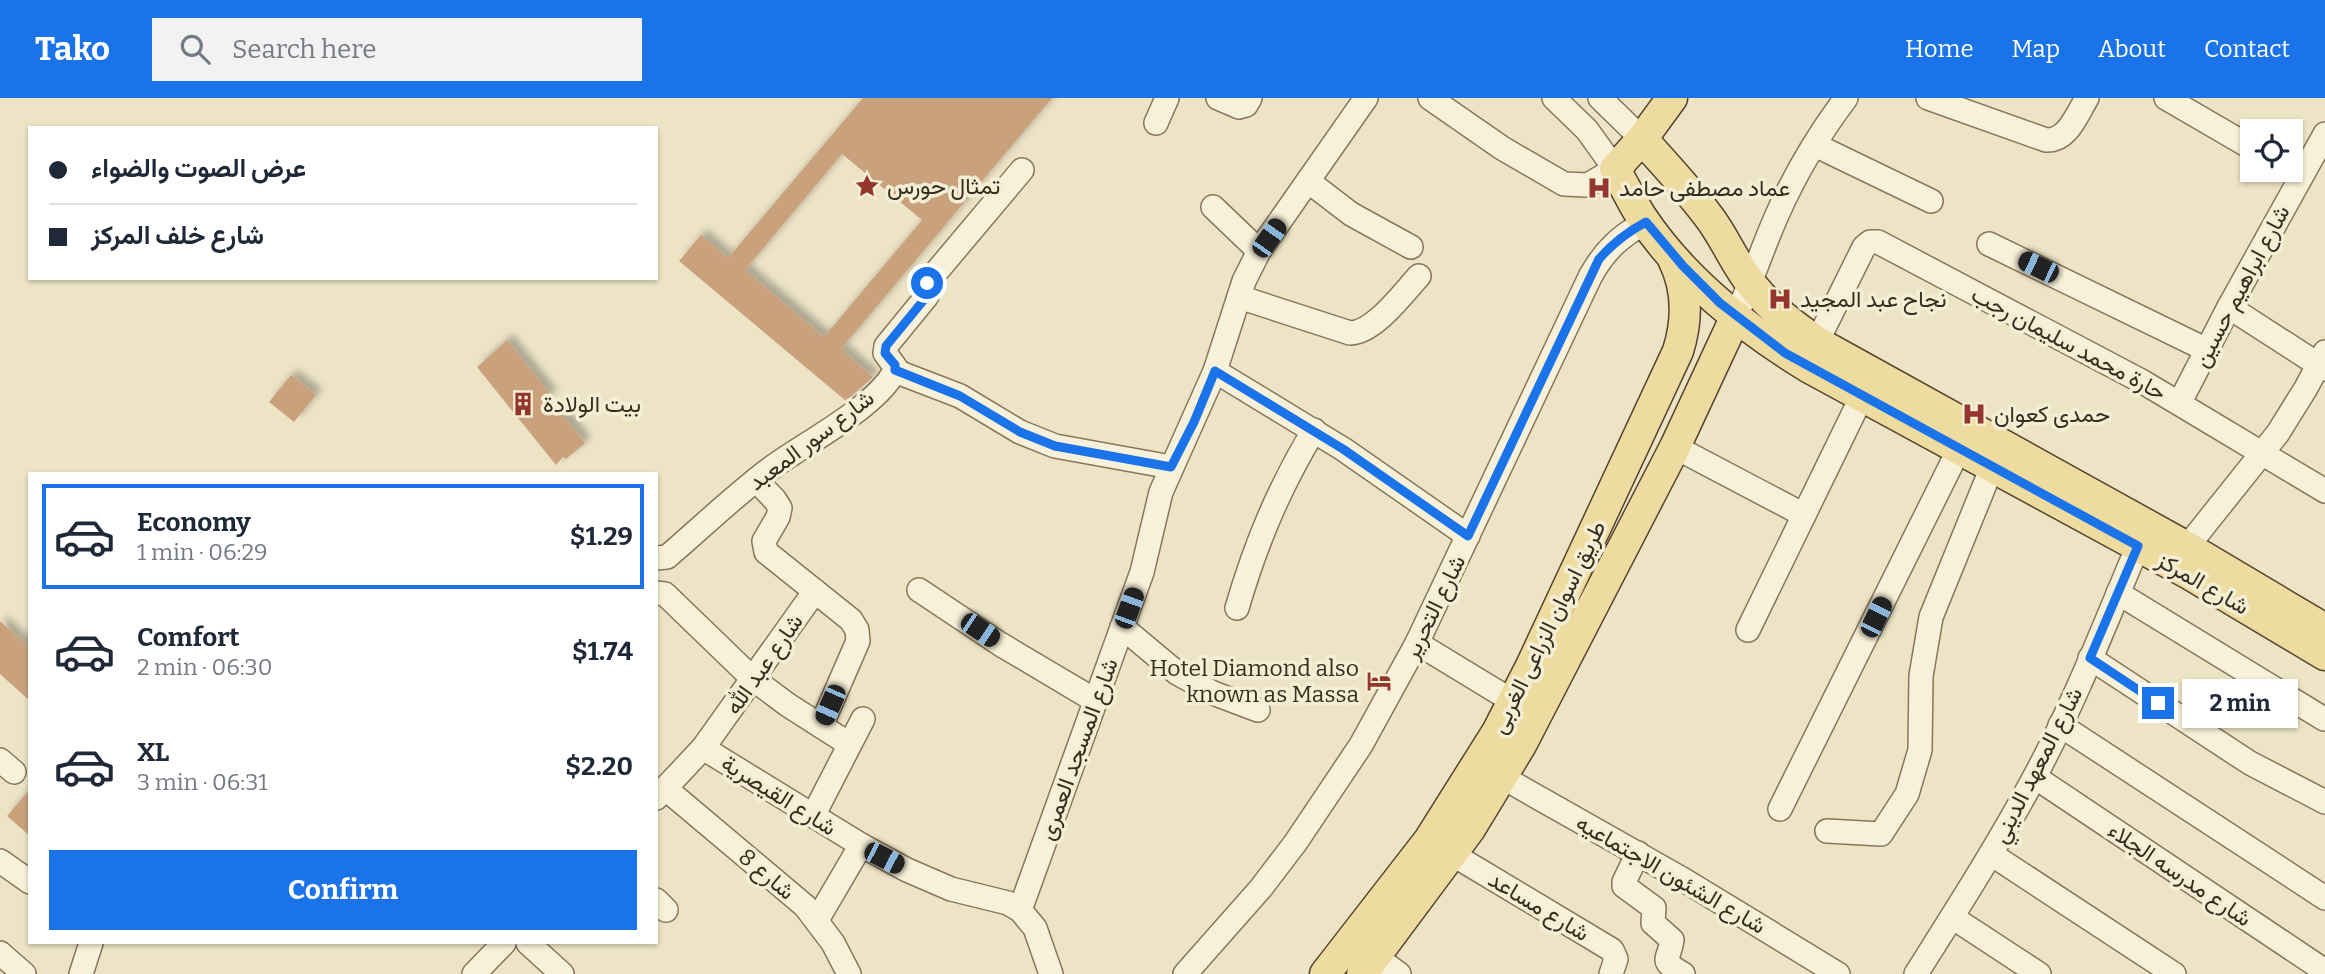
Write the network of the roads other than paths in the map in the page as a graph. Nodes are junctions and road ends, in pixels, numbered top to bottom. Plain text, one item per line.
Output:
1 (1167, 98) edge
2 (1218, 98) edge
3 (1250, 98) edge
4 (1366, 98) edge
5 (1430, 98) edge
6 (1554, 98) edge
7 (1600, 98) edge
8 (1672, 98) edge
9 (1846, 98) edge
10 (1928, 98) edge
11 (2087, 98) edge
12 (2166, 98) edge
13 (1156, 123) dead end
14 (2325, 134) edge
15 (1642, 139) junction
16 (2240, 141) edge
17 (1815, 145) junction
18 (2303, 164) edge
19 (1615, 169) junction
20 (1022, 170) dead end
21 (1308, 181) junction
22 (2292, 182) edge
23 (1931, 201) dead end
24 (1213, 207) dead end
25 (1646, 222) junction
26 (1989, 244) dead end
27 (1412, 247) dead end
28 (1666, 247) junction
29 (1259, 251) junction
30 (1419, 276) dead end
31 (1751, 284) junction
32 (1238, 297) junction
33 (2229, 307) junction
34 (1736, 316) junction
35 (1817, 342) junction
36 (2207, 349) junction
37 (2323, 362) edge
38 (895, 370) junction
39 (1215, 371) junction
40 (1862, 396) junction
41 (2180, 402) junction
42 (1314, 430) junction
43 (1675, 447) junction
44 (1959, 449) junction
45 (2262, 453) junction
46 (2004, 464) junction
47 (1171, 467) junction
48 (756, 480) junction
49 (2325, 491) edge
50 (1804, 514) junction
51 (1468, 536) junction
52 (2138, 546) junction
53 (2187, 547) junction
54 (658, 558) edge
55 (919, 590) dead end
56 (815, 592) junction
57 (658, 593) edge
58 (2118, 593) junction
59 (1237, 608) dead end
60 (1122, 627) junction
61 (2325, 629) edge
62 (1748, 630) dead end
63 (1417, 643) junction
64 (2325, 655) edge
65 (2090, 658) junction
66 (753, 679) junction
67 (1096, 701) junction
68 (1514, 702) junction
69 (1258, 710) dead end
70 (863, 719) dead end
71 (2324, 719) edge
72 (2060, 725) junction
73 (821, 726) junction
74 (849, 744) junction
75 (703, 748) junction
76 (1502, 777) junction
77 (2035, 777) junction
78 (661, 794) edge
79 (2325, 802) edge
80 (1780, 809) dead end
81 (813, 816) junction
82 (1827, 831) dead end
83 (861, 845) junction
84 (1638, 853) junction
85 (1452, 854) junction
86 (1991, 854) junction
87 (0, 861) edge
88 (28, 881) edge
89 (2325, 898) edge
90 (1020, 910) junction
91 (1952, 917) junction
92 (817, 920) junction
93 (91, 944) edge
94 (502, 944) edge
95 (529, 944) edge
96 (0, 953) edge
97 (1369, 965) edge
98 (1613, 969) edge
99 (2325, 971) edge
100 (24, 974) edge
101 (81, 974) edge
102 (474, 974) edge
103 (562, 974) edge
104 (849, 974) edge
105 (1051, 974) edge
106 (1185, 974) edge
107 (1327, 974) edge
108 (1399, 974) edge
109 (1683, 974) edge
110 (1838, 974) edge
111 (1916, 974) edge
112 (2039, 974) edge
113 (2174, 974) edge

1 - 13 street
2 - 3 street
4 - 21 street, شارع المسجد العمرى
5 - 19 street
6 - 19 street
7 - 15 street
8 - 15 main road
9 - 17 street
10 - 11 street
12 - 16 street
14 - 18 street, شارع ابراهيم حسين
15 - 19 main road
15 - 31 main road, شارع المركز
17 - 23 street
17 - 31 street
19 - 25 main road, شارع المركز
20 - 38 street, شارع سور المعبد
21 - 27 street
21 - 29 street, شارع المسجد العمرى
22 - 33 street, شارع ابراهيم حسين
24 - 29 street
25 - 28 main road, شارع المركز
25 - 51 street, شارع التحرير
26 - 36 street
28 - 34 main road, شارع المركز
28 - 68 main road, طريق اسوان الزراعى الغربى
29 - 32 street, شارع المسجد العمرى
30 - 32 street
31 - 34 street
31 - 35 main road, شارع المركز
32 - 39 street, شارع المسجد العمرى
33 - 36 street, شارع ابراهيم حسين
33 - 37 street
34 - 40 main road, شارع المركز
34 - 43 main road, طريق اسوان الزراعى الغربى
35 - 41 street, حارة محمد سليمان رجب
35 - 46 main road, شارع المركز
36 - 41 street, شارع ابراهيم حسين
37 - 45 street
38 - 47 street
38 - 48 street, شارع سور المعبد
39 - 42 street
39 - 47 street, شارع المسجد العمرى
40 - 44 main road, شارع المركز
40 - 50 street
41 - 45 street, حارة محمد سليمان رجب
42 - 51 street
42 - 59 street
43 - 50 street
43 - 76 main road, طريق اسوان الزراعى الغربى
44 - 46 main road, شارع المركز
44 - 80 street
45 - 49 street, حارة محمد سليمان رجب
45 - 53 street
46 - 52 main road, شارع المركز
46 - 53 main road, شارع المركز
46 - 82 street
47 - 60 street, شارع المسجد العمرى
48 - 54 street, شارع سور المعبد
48 - 56 street
50 - 62 street
51 - 63 street, شارع التحرير
52 - 58 street, شارع المعهد الديني
52 - 64 main road, شارع المركز
53 - 61 main road, شارع المركز
55 - 67 street
56 - 66 street, شارع عبد الله
56 - 73 street
57 - 66 street
58 - 65 street, شارع المعهد الديني
58 - 71 street
60 - 67 street, شارع المسجد العمرى
60 - 69 street
63 - 68 street
63 - 106 street, شارع التحرير
65 - 72 street, شارع المعهد الديني
65 - 79 street
66 - 73 street
66 - 75 street, شارع عبد الله
67 - 90 street, شارع المسجد العمرى
68 - 107 main road, طريق اسوان الزراعى الغربى
70 - 74 street
72 - 77 street, شارع المعهد الديني
72 - 89 street
73 - 74 street
74 - 81 street
75 - 78 street, شارع عبد الله
75 - 81 street, شارع القيصرية
76 - 84 street, شارع الشئون الاجتماعيه
76 - 85 main road, طريق اسوان الزراعى الغربى
77 - 86 street, شارع المعهد الديني
77 - 99 street, شارع مدرسه الجلاء
78 - 92 street, شارع 8
81 - 83 street, شارع القيصرية
83 - 90 street, شارع القيصرية
83 - 92 street
84 - 109 street
84 - 110 street, شارع الشئون الاجتماعيه
85 - 97 main road, طريق اسوان الزراعى الغربى
85 - 98 street, شارع مساعد
86 - 91 street, شارع المعهد الديني
86 - 113 street
87 - 88 street
90 - 105 street
91 - 111 street, شارع المعهد الديني
91 - 112 street
92 - 104 street, شارع 8
93 - 101 street
94 - 102 street
95 - 103 street
96 - 100 street
97 - 108 street

